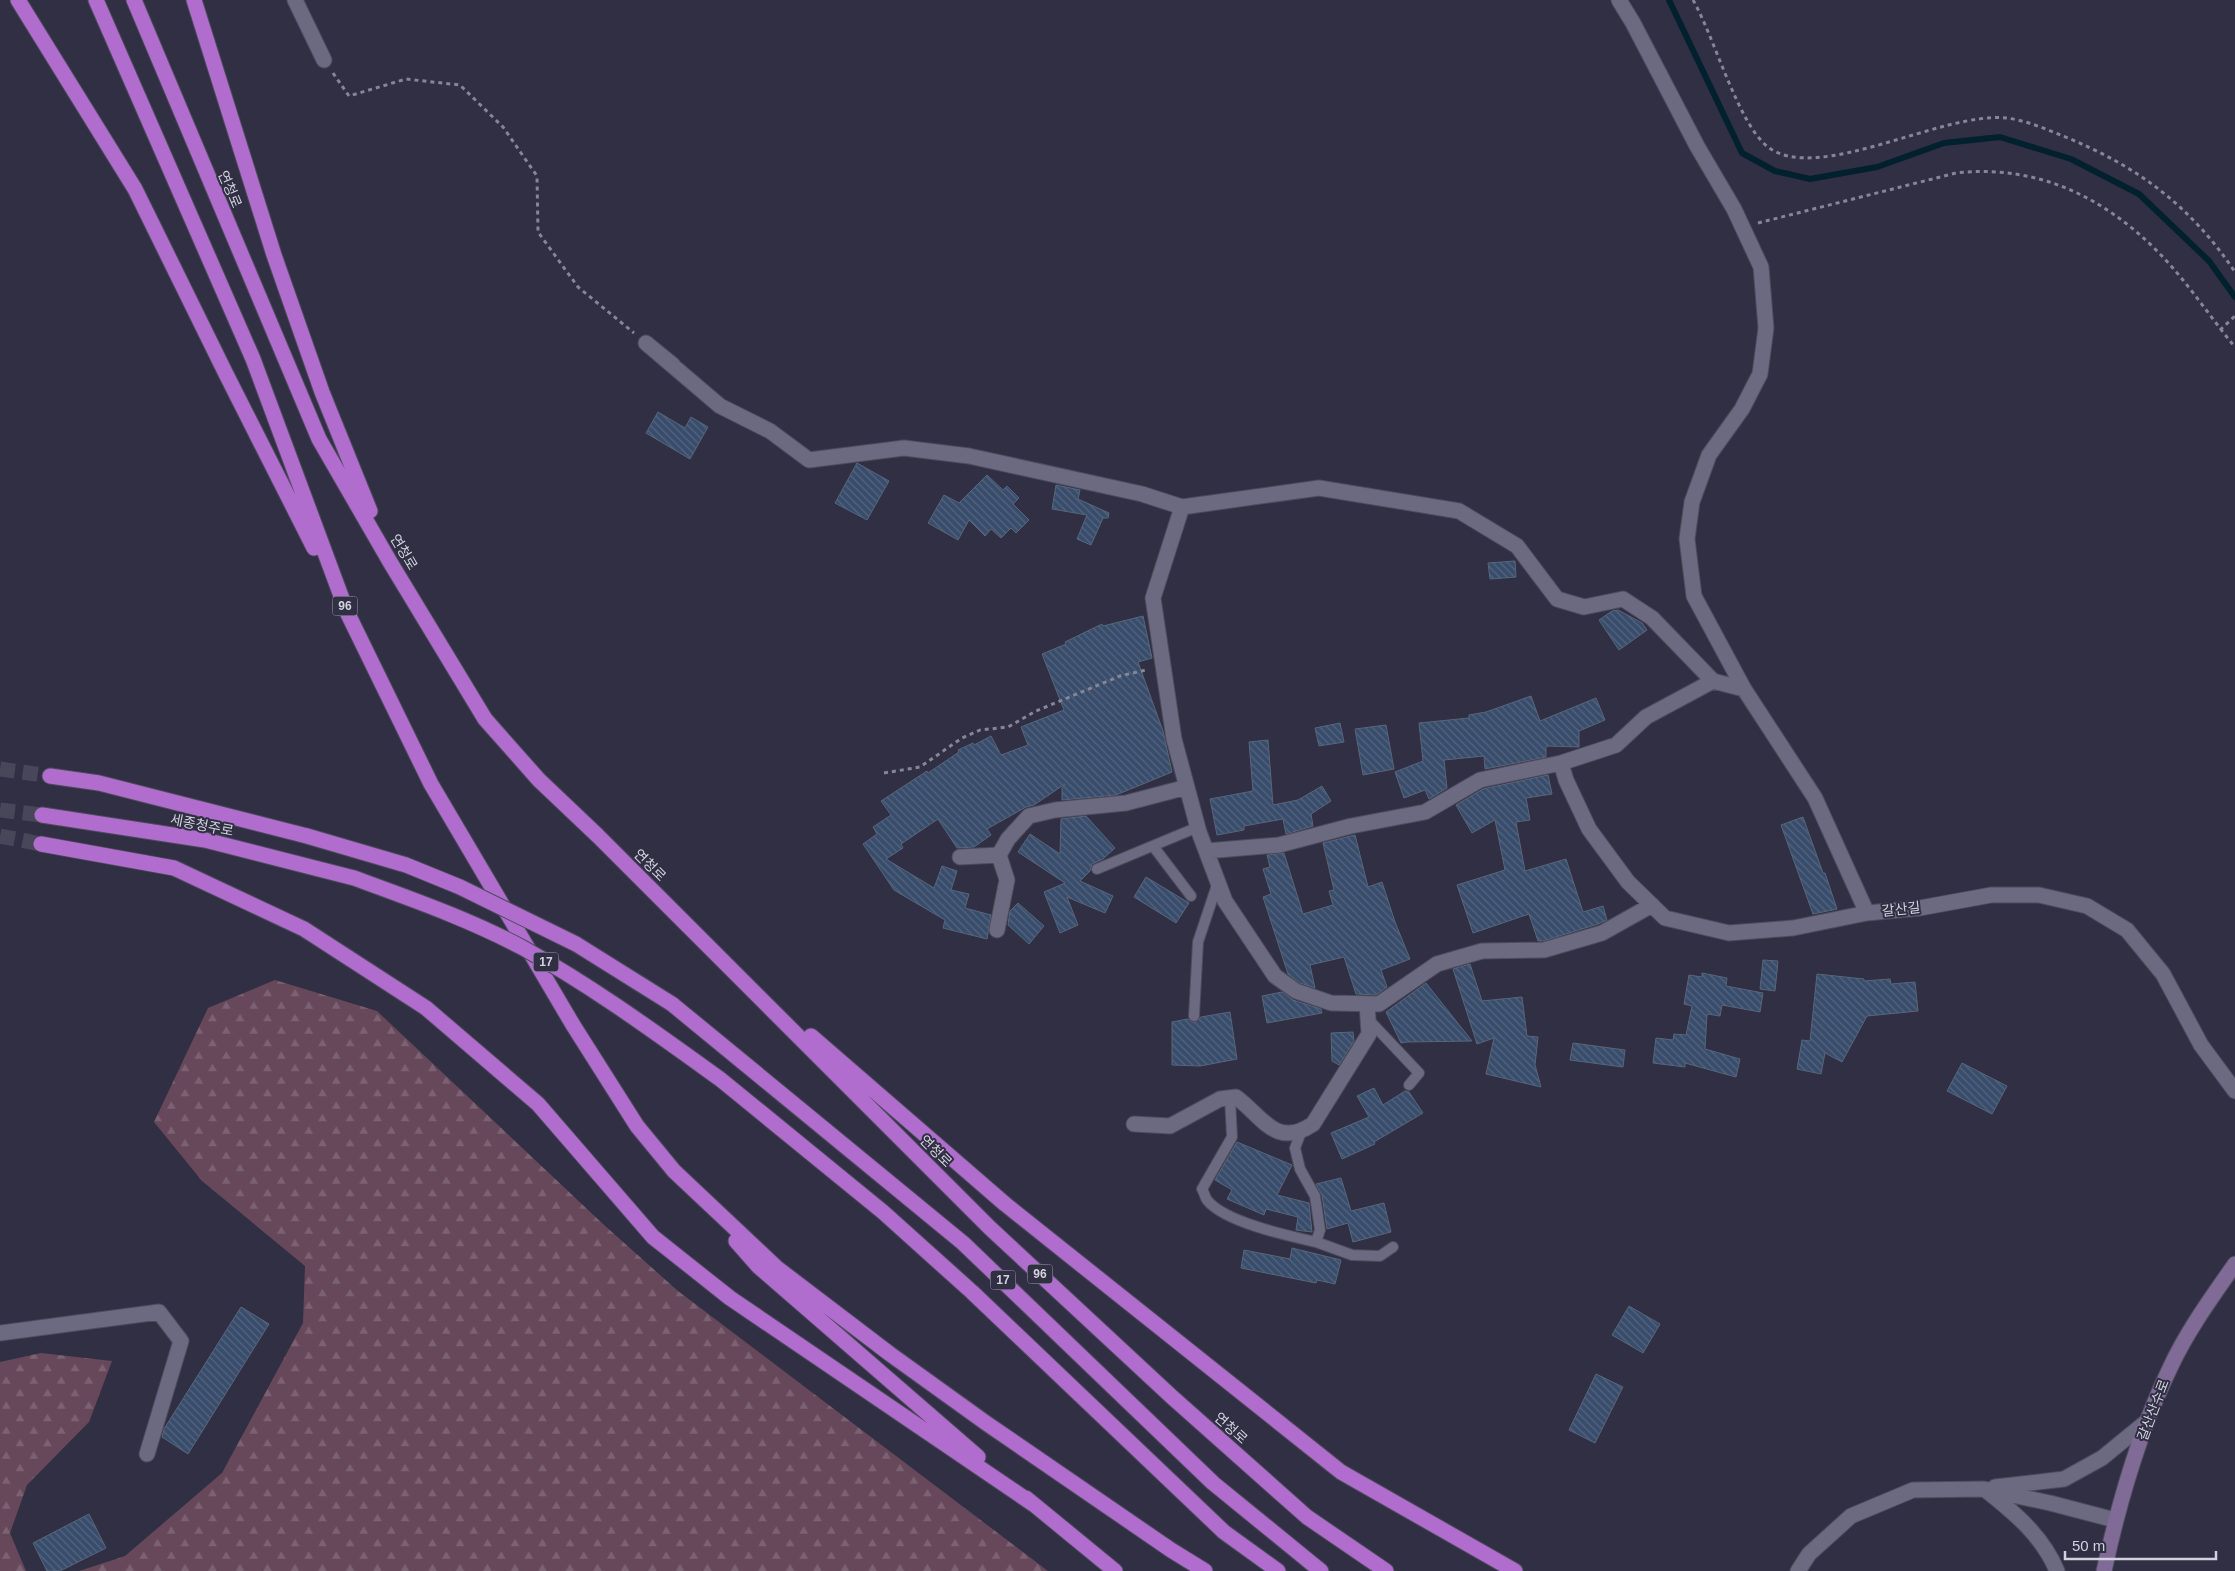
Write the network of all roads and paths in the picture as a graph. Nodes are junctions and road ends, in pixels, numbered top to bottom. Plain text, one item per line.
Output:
1 (18, 0) edge
2 (96, 0) edge
3 (134, 0) edge
4 (194, 0) edge
5 (295, 0) edge
6 (1619, 0) edge
7 (1693, 0) edge
8 (324, 60) joint
9 (1743, 228) junction
10 (2235, 272) edge
11 (2235, 316) edge
12 (2220, 330) junction
13 (646, 342) junction
14 (2235, 347) edge
15 (673, 365) dead end
16 (1182, 507) junction
17 (390, 562) junction
18 (346, 612) junction
19 (1162, 667) junction
20 (1713, 681) junction
21 (1744, 689) junction
22 (1561, 763) junction
23 (884, 773) dead end
24 (50, 776) tunnel mouth
25 (1187, 787) junction
26 (42, 815) tunnel mouth
27 (1198, 827) junction
28 (41, 844) tunnel mouth
29 (1153, 846) junction
30 (1206, 851) junction
31 (999, 855) junction
32 (960, 857) dead end
33 (1098, 869) dead end
34 (1218, 882) junction
35 (1190, 896) dead end
36 (1652, 905) junction
37 (1867, 913) junction
38 (997, 930) dead end
39 (715, 953) junction
40 (1368, 1011) junction
41 (1194, 1016) dead end
42 (1409, 1085) dead end
43 (2235, 1091) edge
44 (1230, 1098) junction
45 (1134, 1124) dead end
46 (1300, 1132) junction
47 (674, 1171) junction
48 (1316, 1242) junction
49 (1393, 1247) dead end
50 (2235, 1264) edge
51 (0, 1333) edge
52 (2146, 1422) junction
53 (147, 1454) dead end
54 (1984, 1489) junction
55 (1032, 1504) junction
56 (2115, 1520) junction
57 (1115, 1571) edge
58 (1205, 1571) edge
59 (1278, 1571) edge
60 (1321, 1571) edge
61 (1386, 1571) edge
62 (1515, 1571) edge
63 (1798, 1571) edge
64 (2057, 1571) edge
65 (2104, 1571) edge

1 - 18 highway
2 - 18 highway, 96
3 - 17 highway, 연청로 / 96
4 - 17 highway
5 - 8 street
6 - 9 street
7 - 10 path
8 - 13 path
9 - 12 path
9 - 21 street
11 - 12 path
12 - 14 path
13 - 15 street
13 - 16 street
16 - 19 street
16 - 20 street
17 - 39 highway, 연청로 / 96
18 - 47 highway, 96
19 - 23 path
19 - 25 street
20 - 21 street
20 - 22 street
21 - 37 street
22 - 30 street
22 - 36 street, 갈산길
24 - 60 highway, 세종청주로 / 17, bridge
25 - 27 street
25 - 31 street
26 - 59 highway, 세종청주로 / 17, bridge
27 - 29 lane
27 - 30 street
28 - 55 highway
29 - 33 lane
29 - 35 lane
30 - 34 street
31 - 32 street
31 - 38 street
34 - 40 street
34 - 41 lane
36 - 37 street, 갈산길
36 - 40 street
37 - 43 street, 갈산길
39 - 61 highway, 연청로 / 96
39 - 62 highway
40 - 42 lane
40 - 46 street
44 - 45 street
44 - 46 street
44 - 48 lane
46 - 48 lane
47 - 55 highway
47 - 58 highway, 96
48 - 49 lane
50 - 52 main road, 갈산산수로
51 - 53 street
52 - 54 street
52 - 56 main road, 갈산산수로
54 - 56 street
54 - 63 street
54 - 64 street
55 - 57 highway
56 - 65 main road, 갈산산수로

